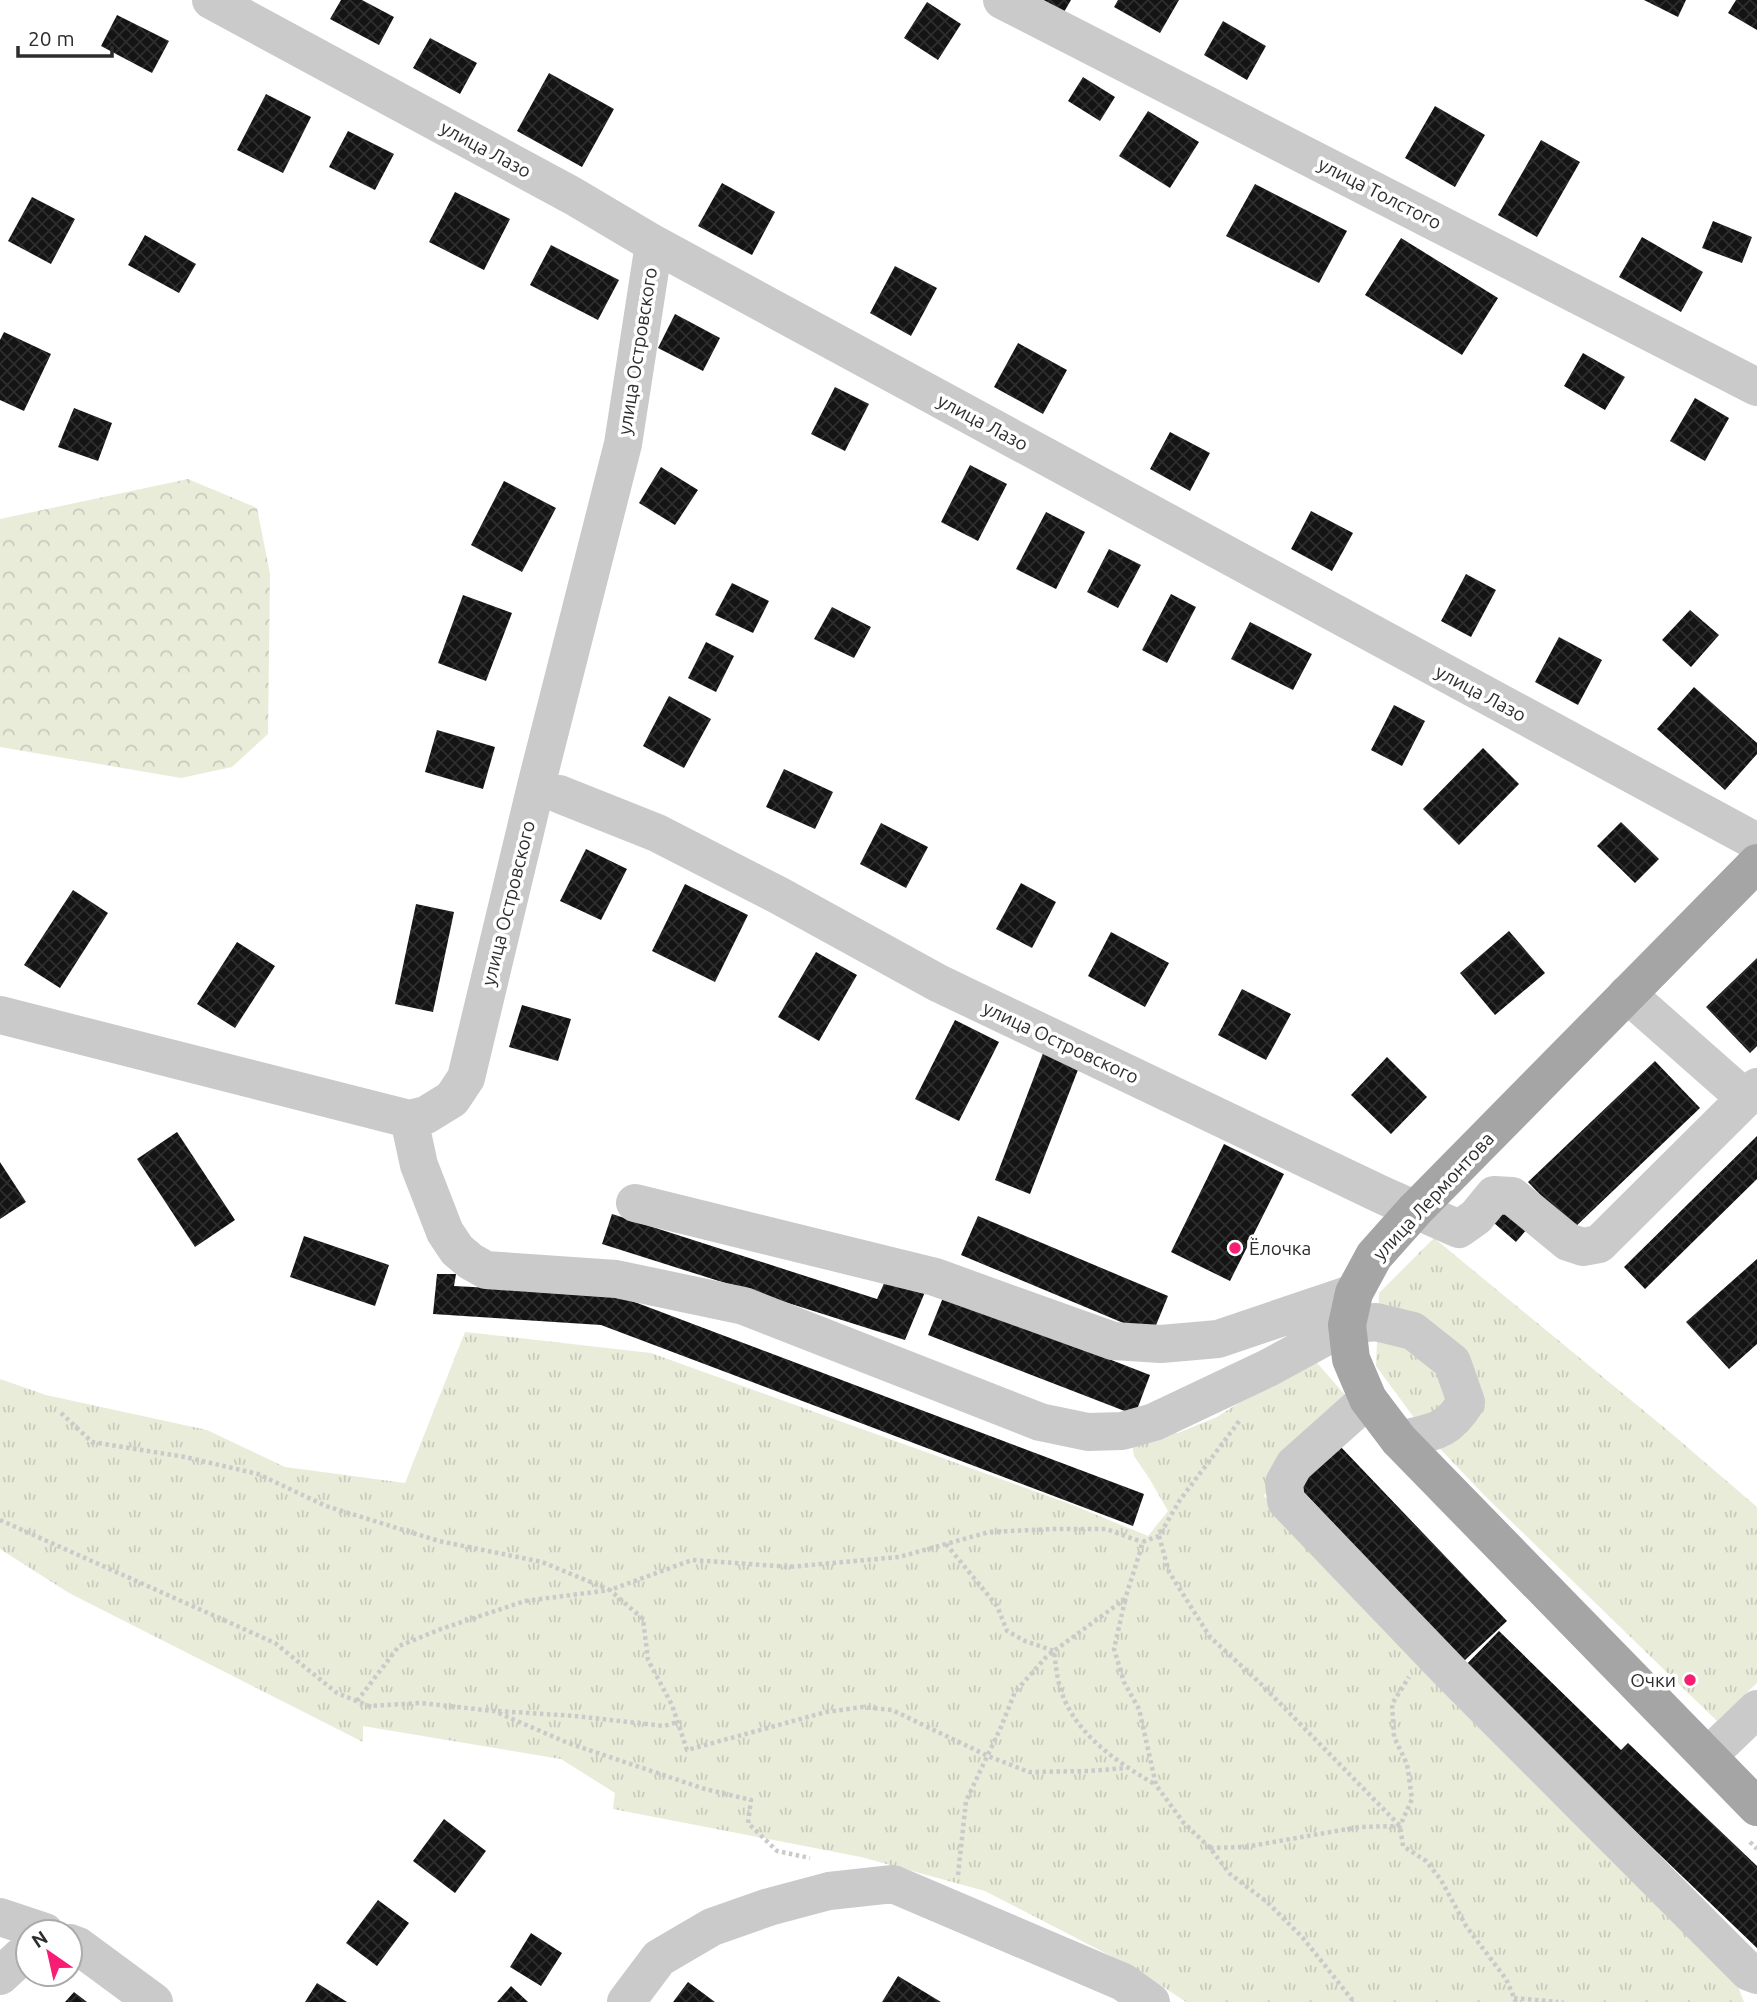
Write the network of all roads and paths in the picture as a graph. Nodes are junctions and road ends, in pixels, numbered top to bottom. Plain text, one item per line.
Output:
1 (211, 0) edge
2 (1002, 0) edge
3 (654, 244) junction
4 (1757, 387) edge
5 (559, 794) dead end
6 (1757, 842) edge
7 (1757, 863) edge
8 (1627, 994) junction
9 (0, 1015) edge
10 (1751, 1093) edge
11 (410, 1119) junction
12 (635, 1203) dead end
13 (1415, 1210) junction
14 (1351, 1309) junction
15 (1368, 1399) junction
16 (61, 1413) dead end
17 (1242, 1417) dead end
18 (1399, 1440) junction
19 (0, 1520) edge
20 (1159, 1536) junction
21 (1142, 1542) junction
22 (946, 1544) junction
23 (610, 1590) junction
24 (1125, 1600) junction
25 (1428, 1649) junction
26 (1054, 1651) junction
27 (357, 1701) junction
28 (1757, 1709) edge
29 (494, 1711) junction
30 (677, 1721) junction
31 (1719, 1746) junction
32 (988, 1756) junction
33 (1126, 1768) junction
34 (1156, 1785) junction
35 (1757, 1807) edge
36 (1400, 1826) junction
37 (1210, 1848) junction
38 (844, 1889) junction
39 (954, 1909) junction
40 (84, 1950) edge
41 (14, 1963) edge
42 (1757, 1975) edge
43 (0, 1976) edge
44 (1515, 2000) edge
45 (154, 2002) edge
46 (626, 2002) edge
47 (1151, 2002) edge
48 (1354, 2002) edge
49 (1558, 2002) edge

1 - 3 street, улица Лазо
2 - 4 street, улица Толстого
3 - 6 street, улица Лазо
3 - 11 street, улица Островского
5 - 13 street, улица Островского
7 - 8 main road, улица Лермонтова
8 - 10 street
8 - 13 main road, улица Лермонтова
9 - 11 street
10 - 13 street, улица Островского
11 - 14 street
12 - 14 street
13 - 14 main road, улица Лермонтова
14 - 15 main road
14 - 18 street
15 - 18 main road
15 - 25 street
16 - 23 path
17 - 20 path
18 - 31 main road
19 - 27 path
20 - 21 path
20 - 36 path
21 - 22 path
21 - 24 path
22 - 23 path
22 - 26 path
23 - 27 path
23 - 30 path
24 - 26 path
24 - 34 path
25 - 36 path
25 - 42 street
26 - 32 path
26 - 33 path
27 - 29 path
28 - 31 street
29 - 30 path
29 - 38 path
30 - 32 path
31 - 35 main road
32 - 33 path
32 - 39 path
33 - 34 path
34 - 37 path
36 - 37 path
36 - 44 path
37 - 48 path
38 - 39 street
38 - 46 street
39 - 47 street
40 - 45 street
41 - 43 street
44 - 49 path

